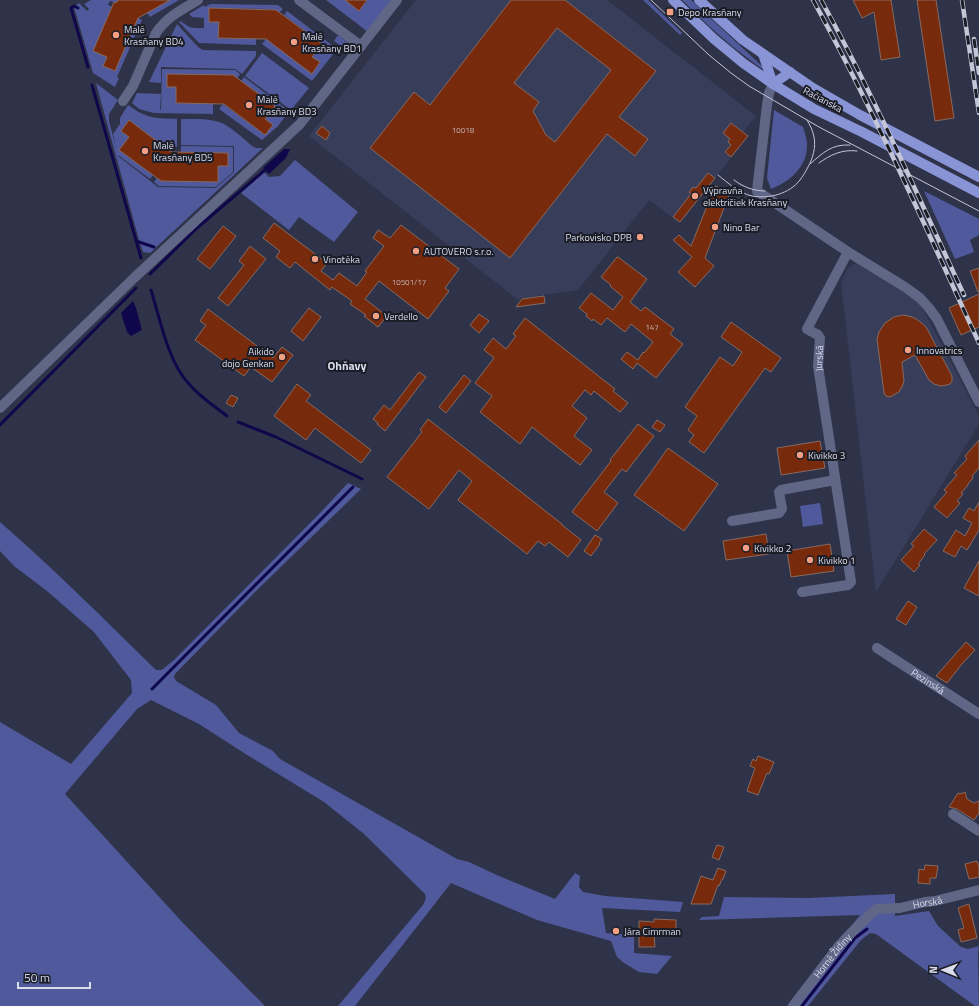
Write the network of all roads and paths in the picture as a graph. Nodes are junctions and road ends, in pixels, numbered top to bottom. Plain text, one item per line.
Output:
1 (198, 0) edge
2 (300, 0) edge
3 (397, 0) edge
4 (673, 0) edge
5 (699, 0) edge
6 (361, 46) junction
7 (763, 54) junction
8 (790, 72) junction
9 (773, 84) junction
10 (123, 101) dead end
11 (979, 177) edge
12 (979, 193) edge
13 (848, 252) junction
14 (979, 402) edge
15 (0, 408) edge
16 (836, 480) junction
17 (732, 521) dead end
18 (802, 592) dead end
19 (877, 648) dead end
20 (979, 714) edge
21 (953, 814) dead end
22 (979, 830) edge
23 (979, 890) edge
24 (876, 909) joint
25 (793, 1006) edge

1 - 10 street
2 - 6 street
3 - 6 street
4 - 9 main road, Račianska
5 - 7 main road, Račianska
6 - 15 street
7 - 8 main road, Račianska
7 - 9 main road
8 - 9 main road
8 - 11 main road, Račianska
9 - 12 main road, Račianska
9 - 13 street
13 - 14 street
13 - 16 street, Jurská
16 - 17 street
16 - 18 street, Jurská
19 - 20 street, Pezinská
21 - 22 street
23 - 24 street, Horská
24 - 25 street, Horné Židiny

